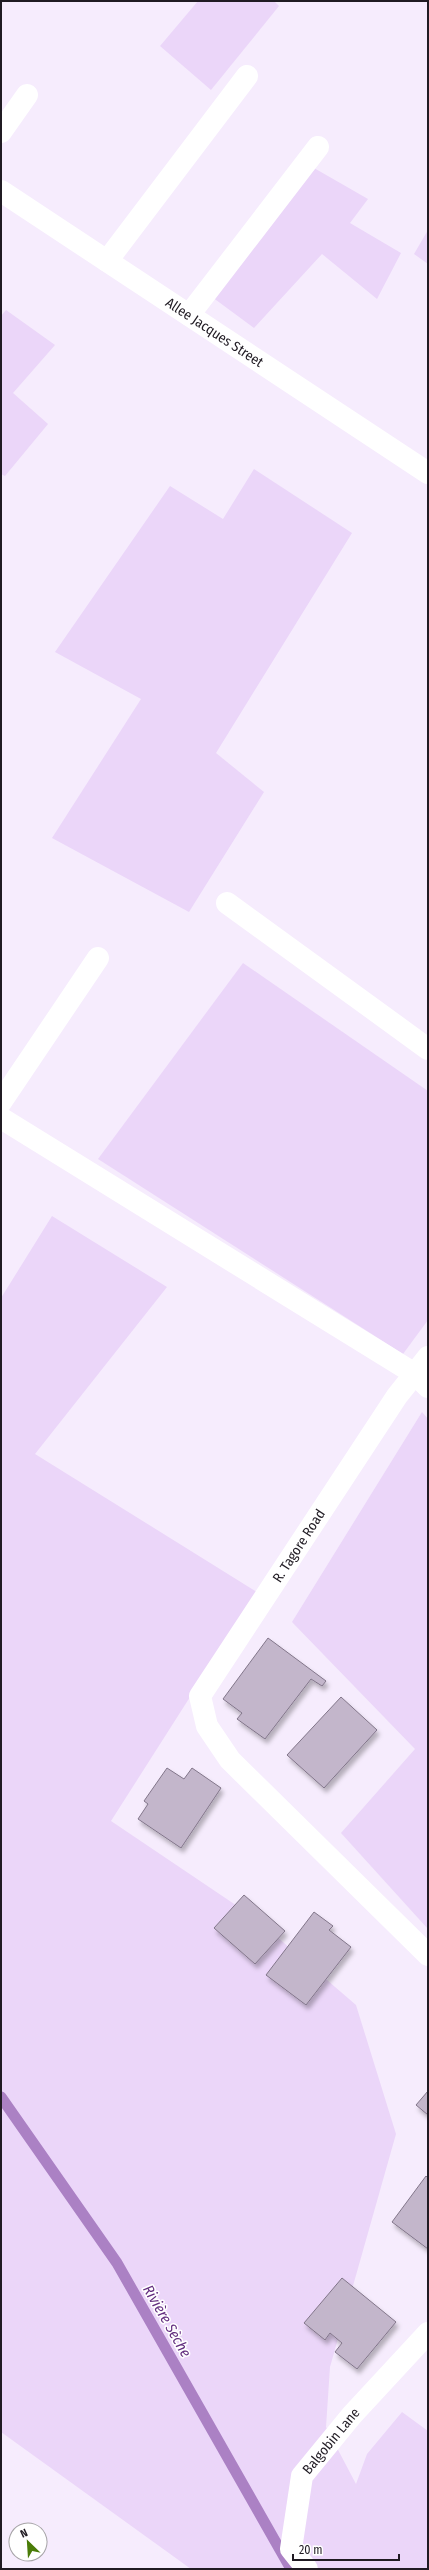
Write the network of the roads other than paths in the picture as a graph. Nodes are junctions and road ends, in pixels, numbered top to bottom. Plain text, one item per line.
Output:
1 (247, 76) dead end
2 (27, 95) dead end
3 (1, 132) edge
4 (318, 147) dead end
5 (1, 191) edge
6 (107, 261) junction
7 (189, 315) junction
8 (428, 473) edge
9 (227, 903) dead end
10 (98, 958) dead end
11 (428, 1049) edge
12 (1, 1102) edge
13 (1, 1118) edge
14 (424, 1373) edge
15 (428, 1955) edge
16 (428, 2333) edge
17 (307, 2569) edge

1 - 6 street
2 - 3 street
4 - 7 street
5 - 6 street, Allee Jacques Street
6 - 7 street, Allee Jacques Street
7 - 8 street, Allee Jacques Street
9 - 11 street
10 - 12 street
13 - 14 street
14 - 15 street, R. Tagore Road
16 - 17 street, Balgobin Lane

